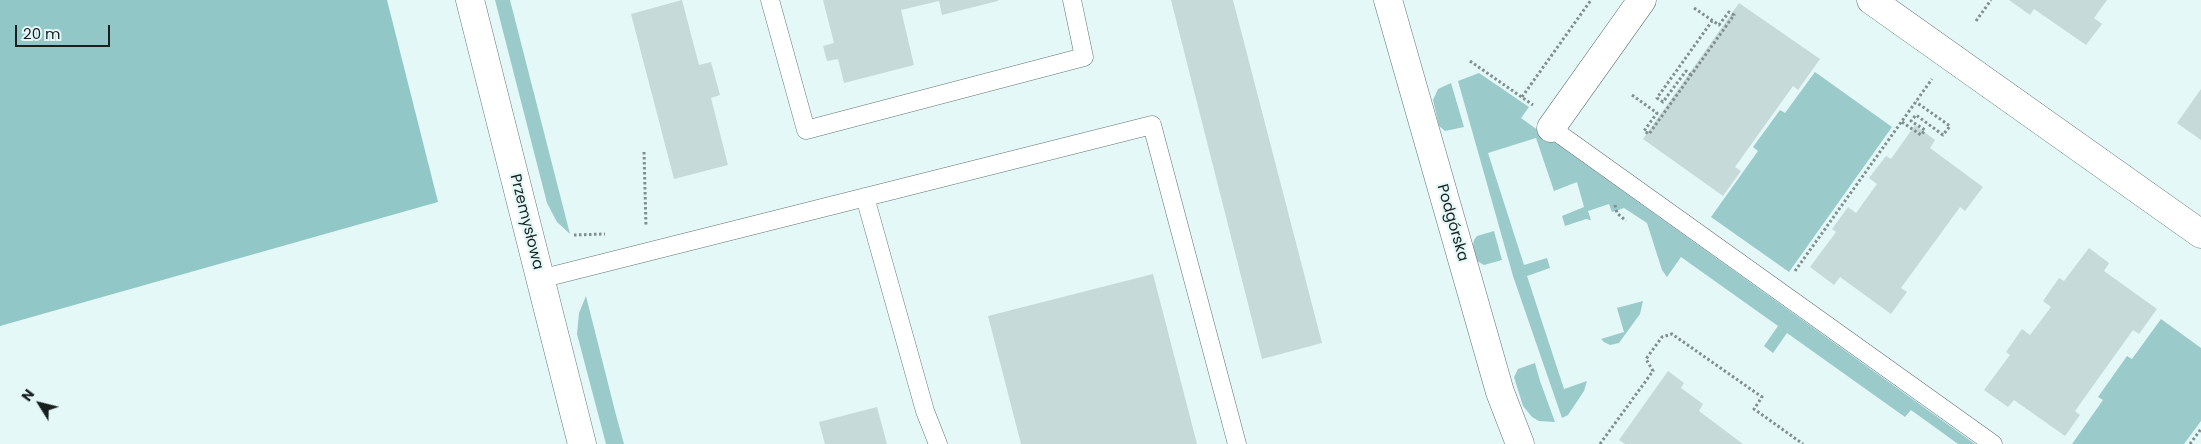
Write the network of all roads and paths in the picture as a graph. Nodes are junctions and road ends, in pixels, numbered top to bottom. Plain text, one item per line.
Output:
1 (470, 0) edge
2 (770, 0) edge
3 (1072, 0) edge
4 (1388, 0) edge
5 (1591, 0) edge
6 (1642, 0) edge
7 (1871, 0) edge
8 (1991, 0) edge
9 (1694, 8) dead end
10 (1712, 20) junction
11 (1976, 21) dead end
12 (1949, 56) junction
13 (1470, 61) dead end
14 (1691, 75) junction
15 (1632, 95) dead end
16 (1916, 102) junction
17 (1902, 122) junction
18 (1551, 128) joint
19 (644, 152) dead end
20 (865, 198) junction
21 (637, 230) dead end
22 (609, 234) dead end
23 (2201, 234) edge
24 (574, 235) dead end
25 (1794, 273) dead end
26 (540, 279) junction
27 (2201, 429) edge
28 (582, 444) edge
29 (938, 444) edge
30 (1236, 444) edge
31 (1520, 444) edge
32 (1600, 444) edge
33 (1802, 444) edge
34 (1993, 444) edge
35 (2190, 444) edge

1 - 26 street, Przemysłowa
2 - 3 lane
4 - 31 street, Podgórska
5 - 13 path
6 - 18 street
7 - 12 street
8 - 11 path
9 - 10 path
10 - 14 path
10 - 14 path
12 - 16 path
12 - 23 street
14 - 15 path
16 - 17 path
16 - 17 path
17 - 25 path
18 - 34 lane
19 - 21 path
20 - 26 lane
20 - 29 lane
20 - 30 lane
22 - 24 path
26 - 28 street, Przemysłowa
27 - 35 path
32 - 33 path

